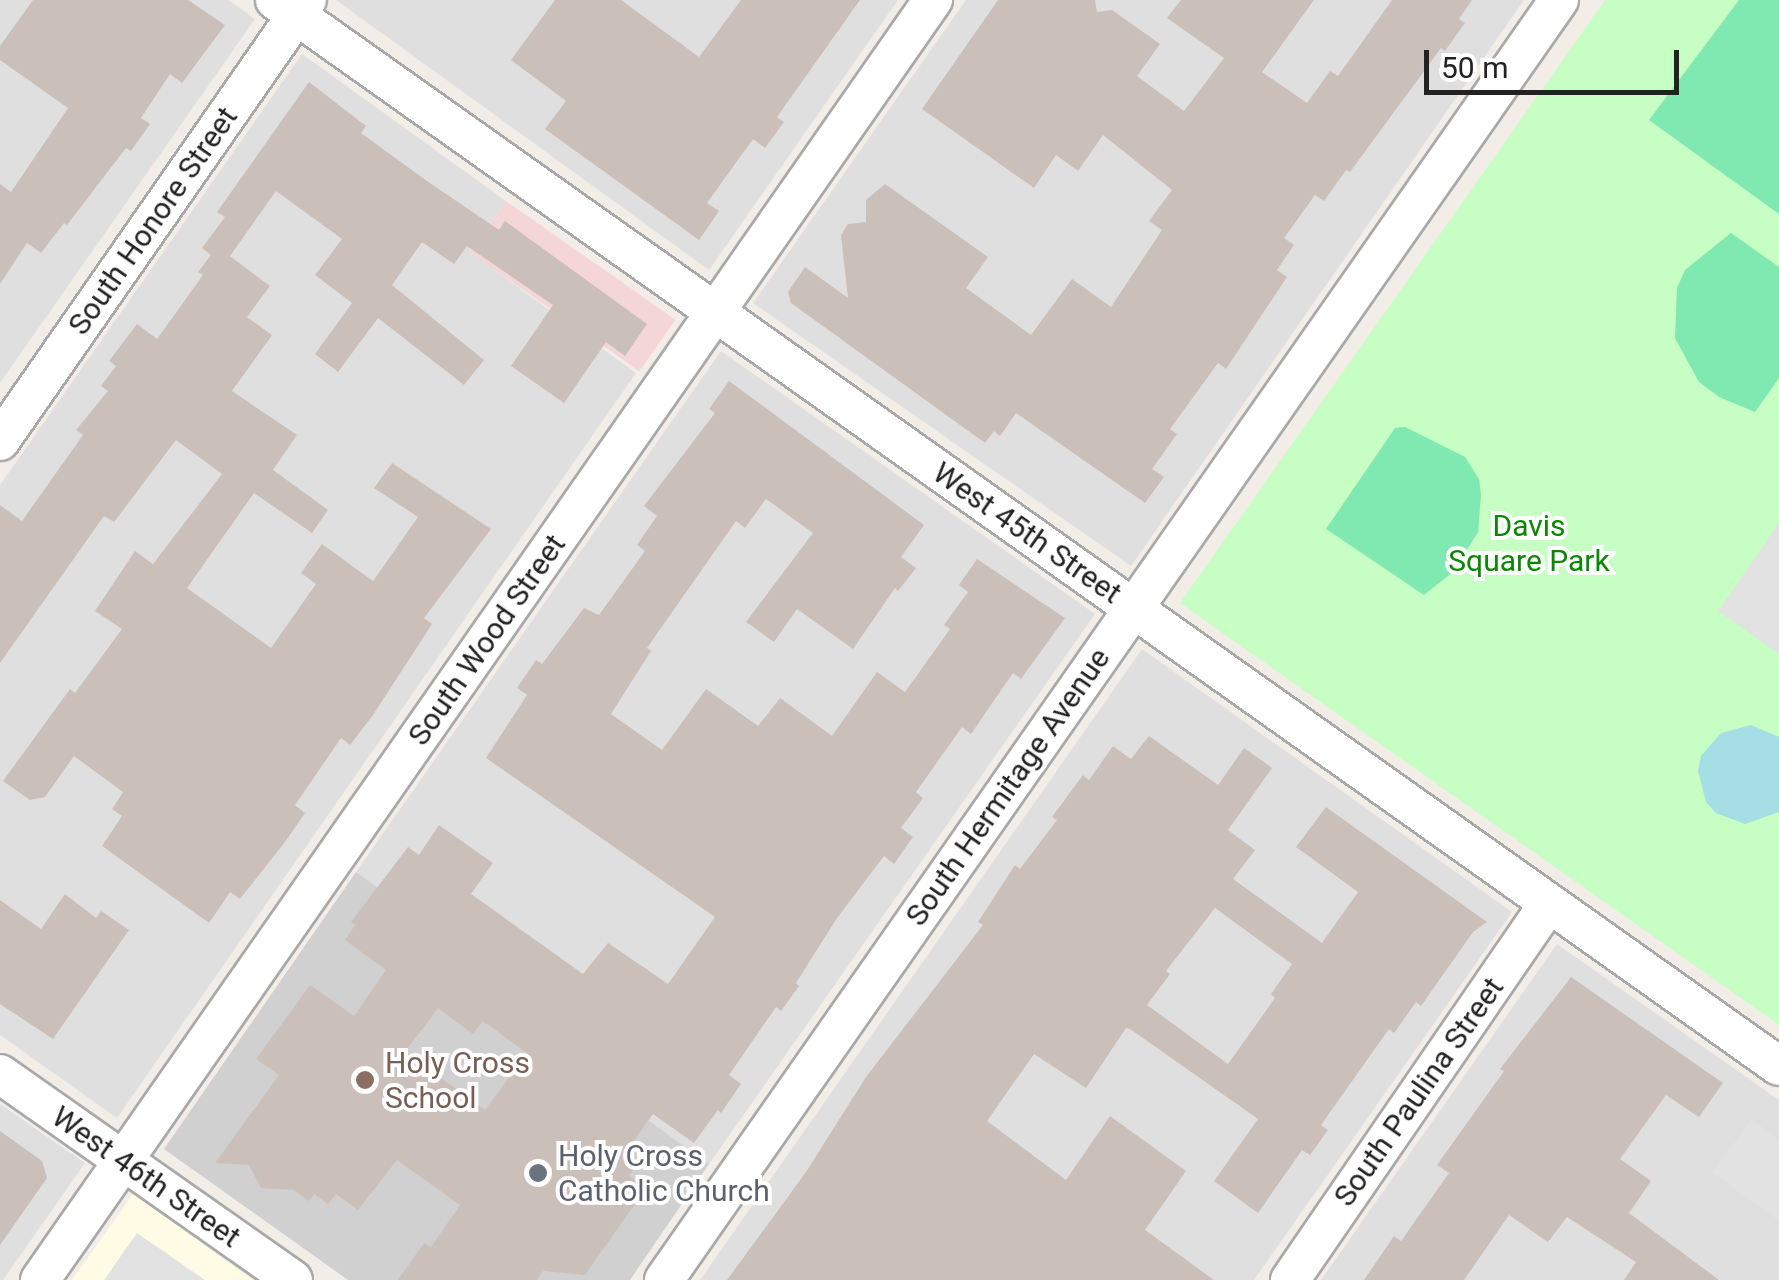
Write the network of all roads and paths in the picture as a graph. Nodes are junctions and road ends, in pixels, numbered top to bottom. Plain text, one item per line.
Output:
1 (933, 0) edge
2 (1558, 0) edge
3 (293, 5) edge
4 (715, 312) junction
5 (0, 441) edge
6 (1133, 608) junction
7 (1549, 903) junction
8 (1779, 1066) edge
9 (0, 1074) edge
10 (123, 1161) junction
11 (40, 1280) edge
12 (293, 1280) edge
13 (664, 1280) edge
14 (1290, 1280) edge

1 - 4 street, South Wood Street
2 - 6 street, South Hermitage Avenue
3 - 4 street, West 45th Street
3 - 5 street, South Honore Street
4 - 6 street, West 45th Street
4 - 10 street, South Wood Street
6 - 7 street, West 45th Street
6 - 13 street, South Hermitage Avenue
7 - 8 street, West 45th Street
7 - 14 street, South Paulina Street
9 - 10 street, West 46th Street
10 - 11 street, South Wood Street
10 - 12 street, West 46th Street

